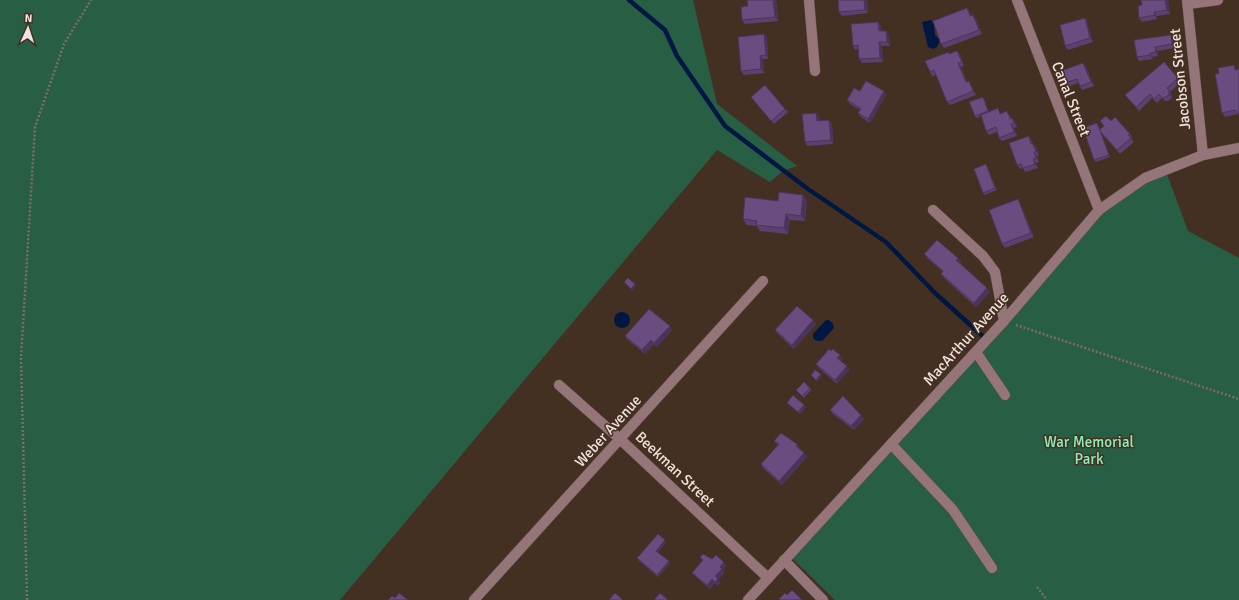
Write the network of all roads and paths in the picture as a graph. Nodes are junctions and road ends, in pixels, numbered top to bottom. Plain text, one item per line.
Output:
1 (92, 0) edge
2 (809, 0) edge
3 (1016, 0) edge
4 (1218, 0) edge
5 (1188, 2) edge
6 (815, 71) dead end
7 (1239, 148) edge
8 (1203, 155) junction
9 (933, 210) dead end
10 (1099, 210) junction
11 (763, 281) dead end
12 (1004, 321) junction
13 (976, 352) junction
14 (559, 385) dead end
15 (1005, 395) dead end
16 (1239, 399) edge
17 (621, 440) junction
18 (890, 444) junction
19 (784, 560) junction
20 (992, 568) dead end
21 (768, 578) junction
22 (1037, 587) dead end
23 (27, 600) edge
24 (474, 600) edge
25 (748, 600) edge
26 (823, 600) edge
27 (1047, 600) edge

1 - 23 path
2 - 6 street
3 - 10 street, Canal Street
4 - 5 street
5 - 8 street, Jacobson Street
7 - 8 street, MacArthur Avenue
8 - 10 street, MacArthur Avenue
9 - 12 street
10 - 12 street, MacArthur Avenue
11 - 17 street, Weber Avenue
12 - 13 street, MacArthur Avenue
12 - 16 path
13 - 15 street
13 - 18 street, MacArthur Avenue
14 - 17 street, Beekman Street
17 - 21 street, Beekman Street
17 - 24 street, Weber Avenue
18 - 19 street, MacArthur Avenue
18 - 20 street
19 - 21 street, MacArthur Avenue
19 - 26 street
21 - 25 street, MacArthur Avenue
22 - 27 path

